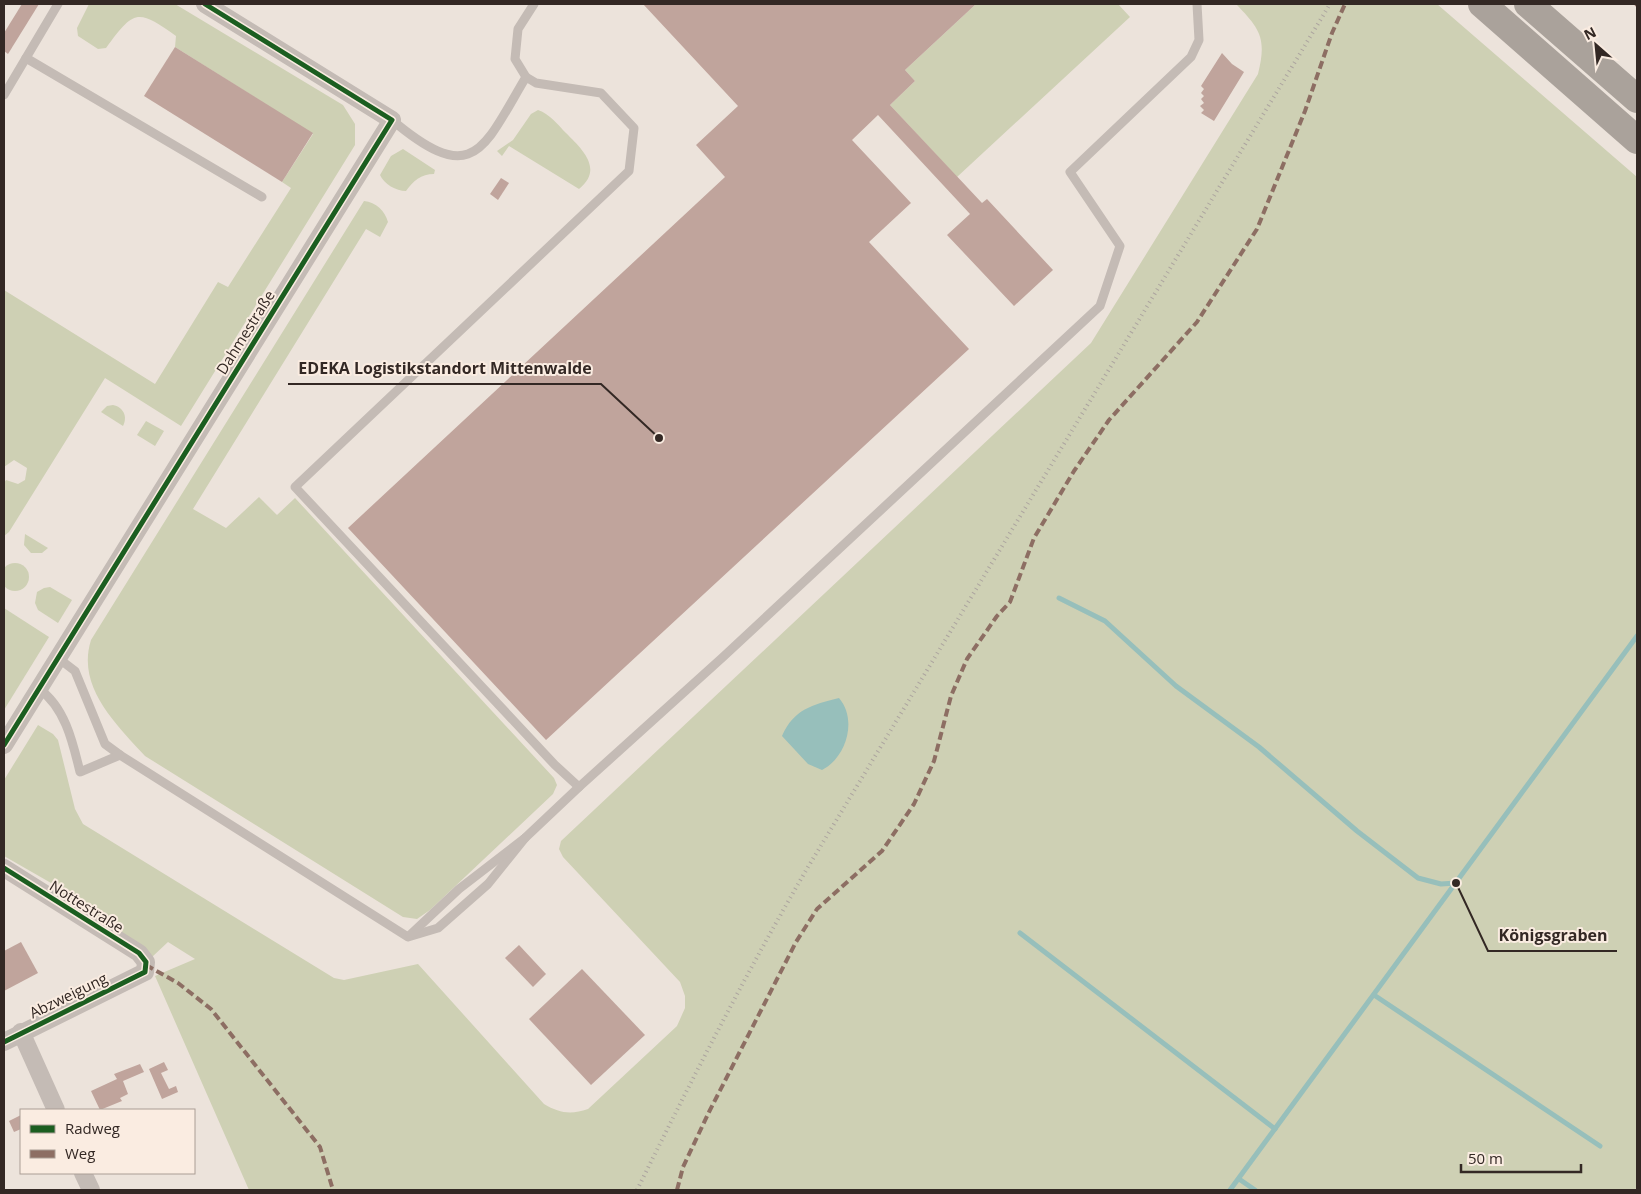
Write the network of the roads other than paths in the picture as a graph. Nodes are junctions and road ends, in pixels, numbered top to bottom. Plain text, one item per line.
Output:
1 (58, 4) edge
2 (204, 4) edge
3 (534, 4) edge
4 (1197, 4) edge
5 (1482, 4) edge
6 (1528, 4) edge
7 (26, 58) junction
8 (526, 77) junction
9 (4, 95) edge
10 (1637, 99) edge
11 (392, 120) junction
12 (1637, 140) edge
13 (262, 198) dead end
14 (58, 658) junction
15 (39, 689) junction
16 (4, 745) edge
17 (120, 755) junction
18 (579, 787) junction
19 (525, 838) junction
20 (4, 868) edge
21 (408, 937) junction
22 (145, 972) joint
23 (22, 1032) junction
24 (4, 1042) edge
25 (56, 1109) edge
26 (83, 1174) edge
27 (90, 1190) edge

1 - 7 lane
2 - 11 street
3 - 8 lane
4 - 18 lane
5 - 12 highway
6 - 10 highway
7 - 9 lane
7 - 13 lane
8 - 11 lane
8 - 18 lane
11 - 14 street, Dahmestraße
14 - 15 street, Dahmestraße
14 - 17 lane
15 - 16 street, Dahmestraße
15 - 17 lane
17 - 21 lane
18 - 19 lane
19 - 21 lane
19 - 21 lane
20 - 22 street, Nottestraße
22 - 23 street, Abzweigung
23 - 24 street, Abzweigung
23 - 25 street, Abzweigung
26 - 27 street

